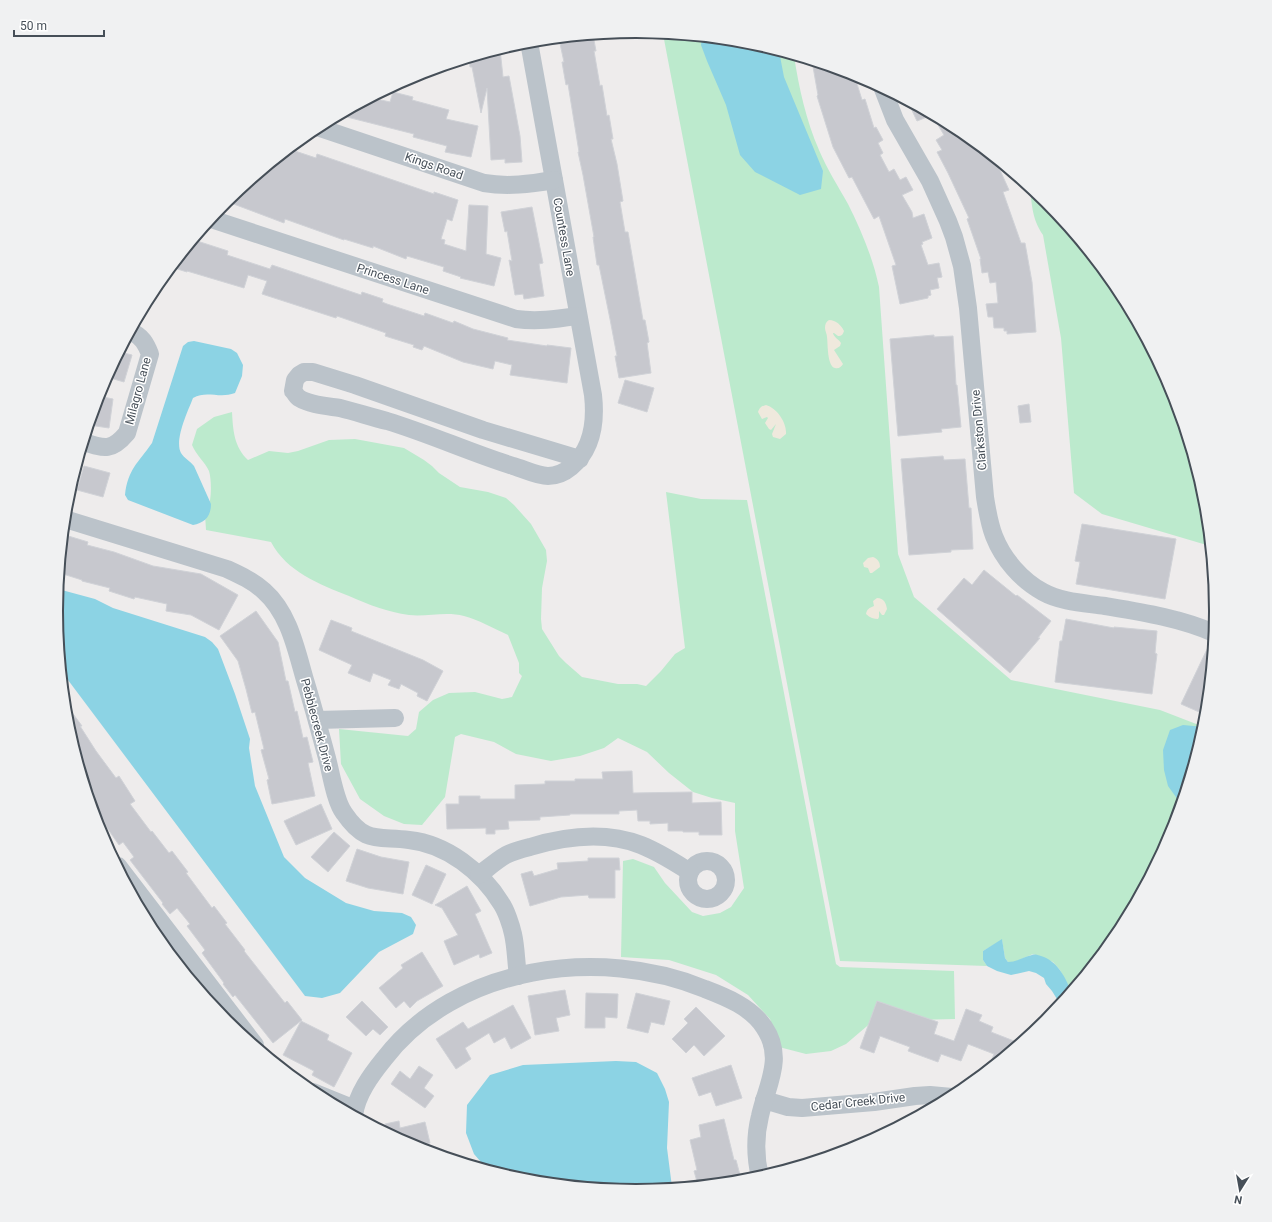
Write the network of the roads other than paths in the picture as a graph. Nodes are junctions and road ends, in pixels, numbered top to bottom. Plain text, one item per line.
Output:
1 (530, 48) edge
2 (885, 95) edge
3 (326, 130) edge
4 (554, 180) junction
5 (217, 221) edge
6 (578, 316) junction
7 (135, 334) edge
8 (89, 443) edge
9 (580, 459) junction
10 (70, 521) edge
11 (1208, 631) edge
12 (396, 718) dead end
13 (317, 720) junction
14 (690, 872) dead end
15 (479, 875) junction
16 (136, 889) edge
17 (518, 976) junction
18 (238, 1023) edge
19 (940, 1096) edge
20 (764, 1100) junction
21 (355, 1110) edge
22 (759, 1170) edge

1 - 4 street, Countess Lane
2 - 11 street, Clarkston Drive
3 - 4 street, Kings Road
4 - 6 street, Countess Lane
5 - 6 street, Princess Lane
6 - 9 street, Countess Lane
7 - 8 street, Milagro Lane
9 - 9 street
10 - 13 street, Pebblecreek Drive
12 - 13 street
13 - 15 street, Pebblecreek Drive
14 - 15 street
15 - 17 street, Pebblecreek Drive
16 - 18 street
17 - 20 street
17 - 21 street
19 - 20 street, Cedar Creek Drive
20 - 22 street

